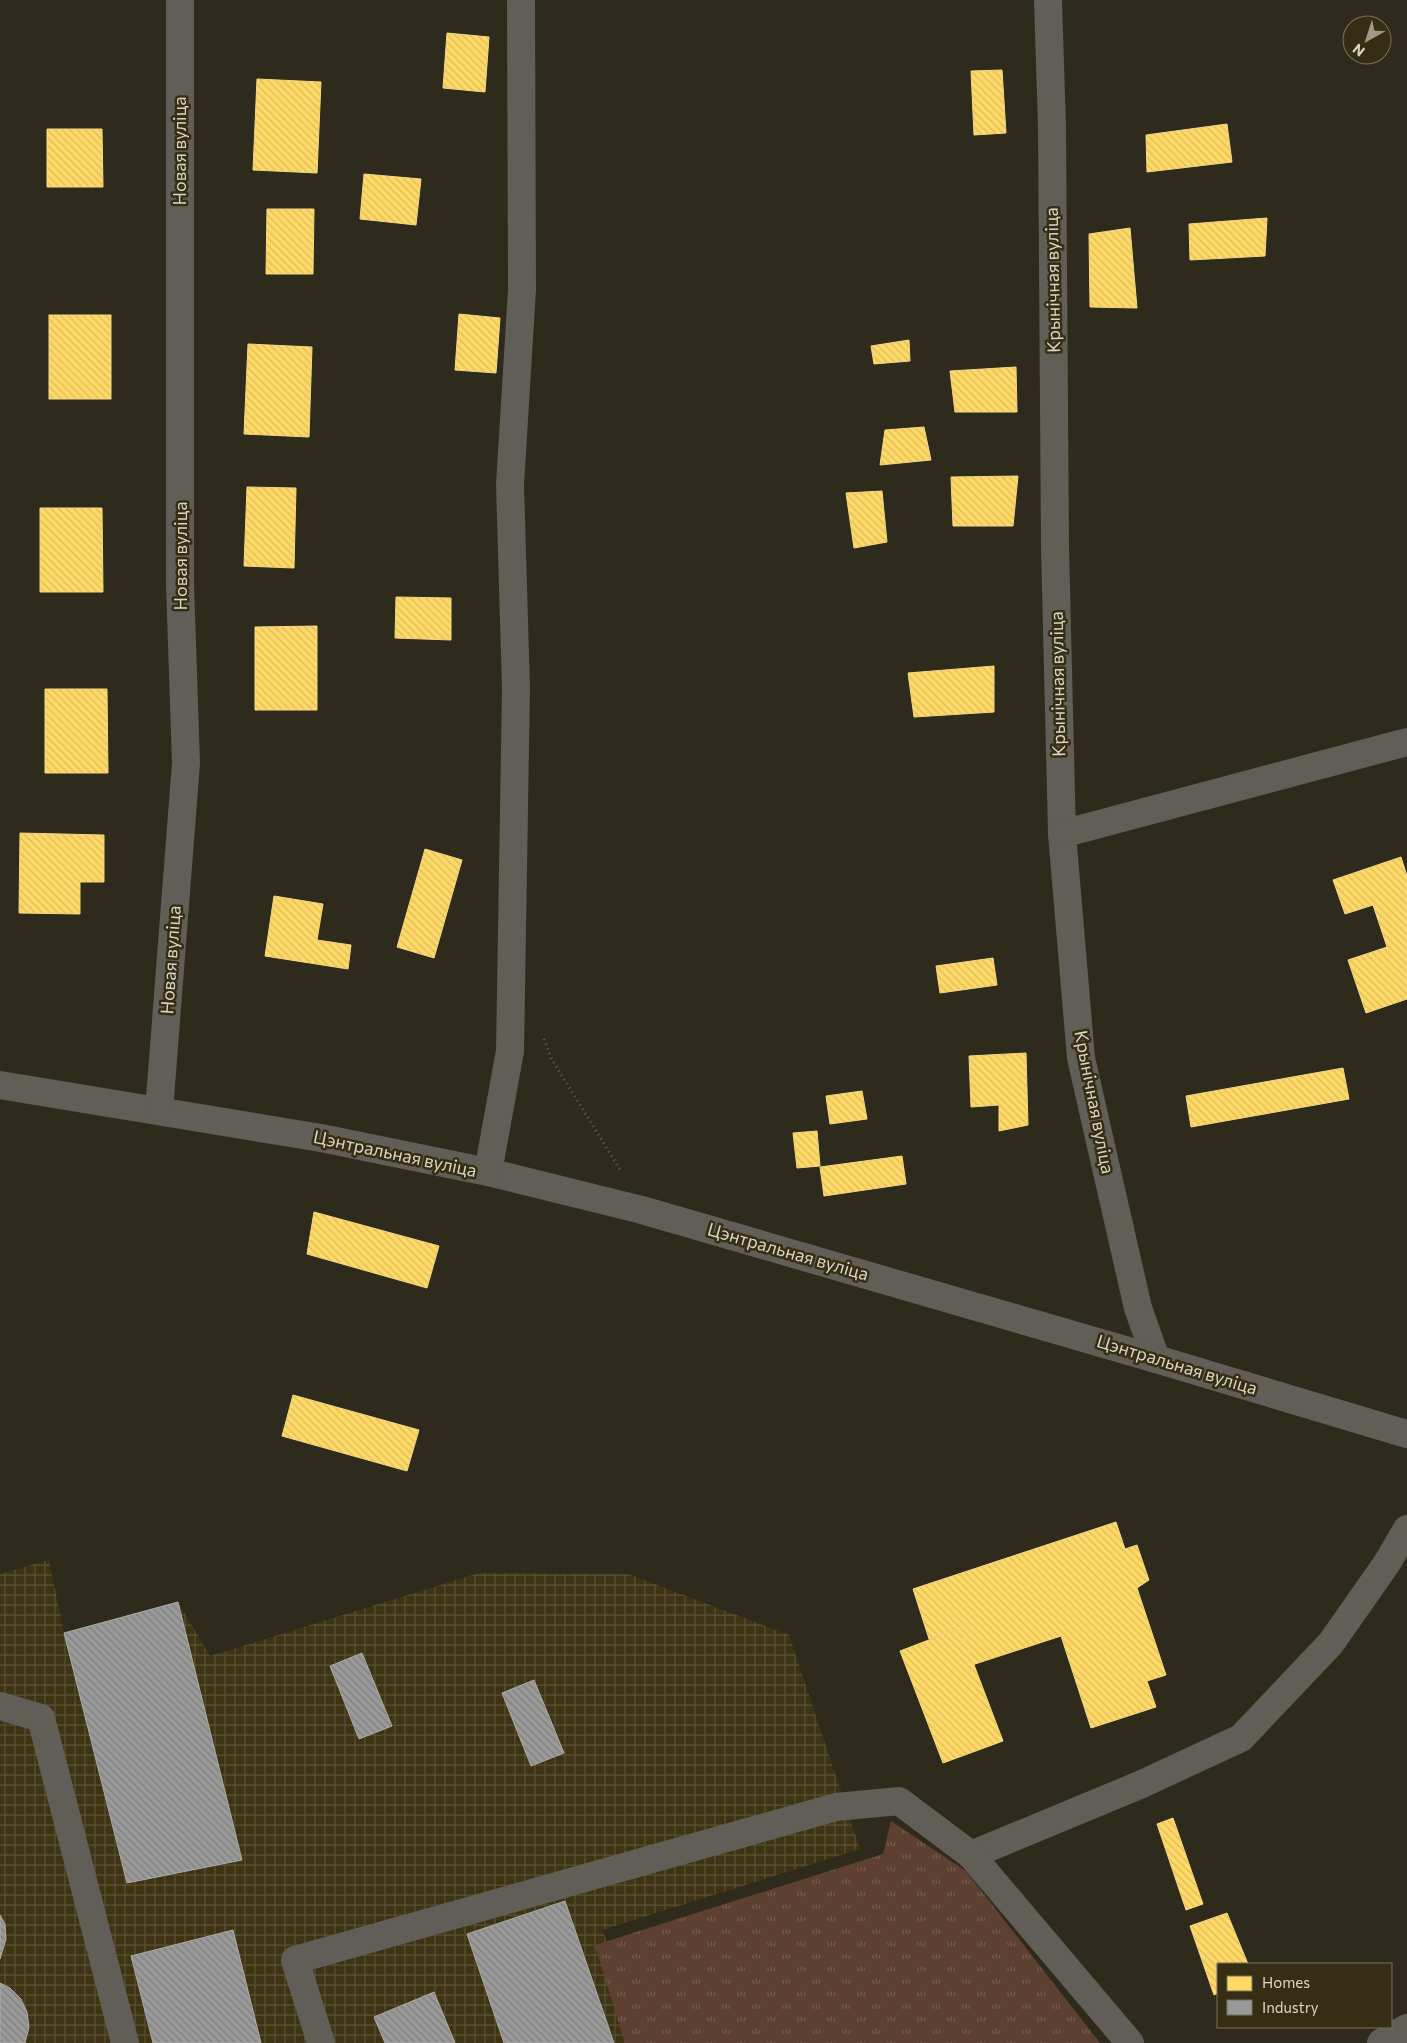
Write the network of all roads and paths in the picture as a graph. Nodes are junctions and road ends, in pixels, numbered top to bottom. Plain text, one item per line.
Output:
1 (180, 0) edge
2 (521, 0) edge
3 (1048, 0) edge
4 (1407, 742) edge
5 (1062, 834) junction
6 (542, 1031) dead end
7 (0, 1085) edge
8 (159, 1110) junction
9 (488, 1172) junction
10 (642, 1210) junction
11 (1156, 1359) junction
12 (1407, 1434) edge
13 (1407, 1529) edge
14 (0, 1706) edge
15 (971, 1855) junction
16 (1407, 2028) edge
17 (125, 2043) edge
18 (321, 2043) edge
19 (1130, 2043) edge
20 (1381, 2043) edge

1 - 8 street, Новая вуліца
2 - 9 street
3 - 5 street, Крынічная вуліца
4 - 5 street
5 - 11 street, Крынічная вуліца
6 - 10 path
7 - 8 street, Цэнтральная вуліца
8 - 9 street, Цэнтральная вуліца
9 - 10 street, Цэнтральная вуліца
10 - 11 street, Цэнтральная вуліца
11 - 12 street, Цэнтральная вуліца
13 - 15 street
14 - 17 street
15 - 18 street
15 - 19 street
16 - 20 street

